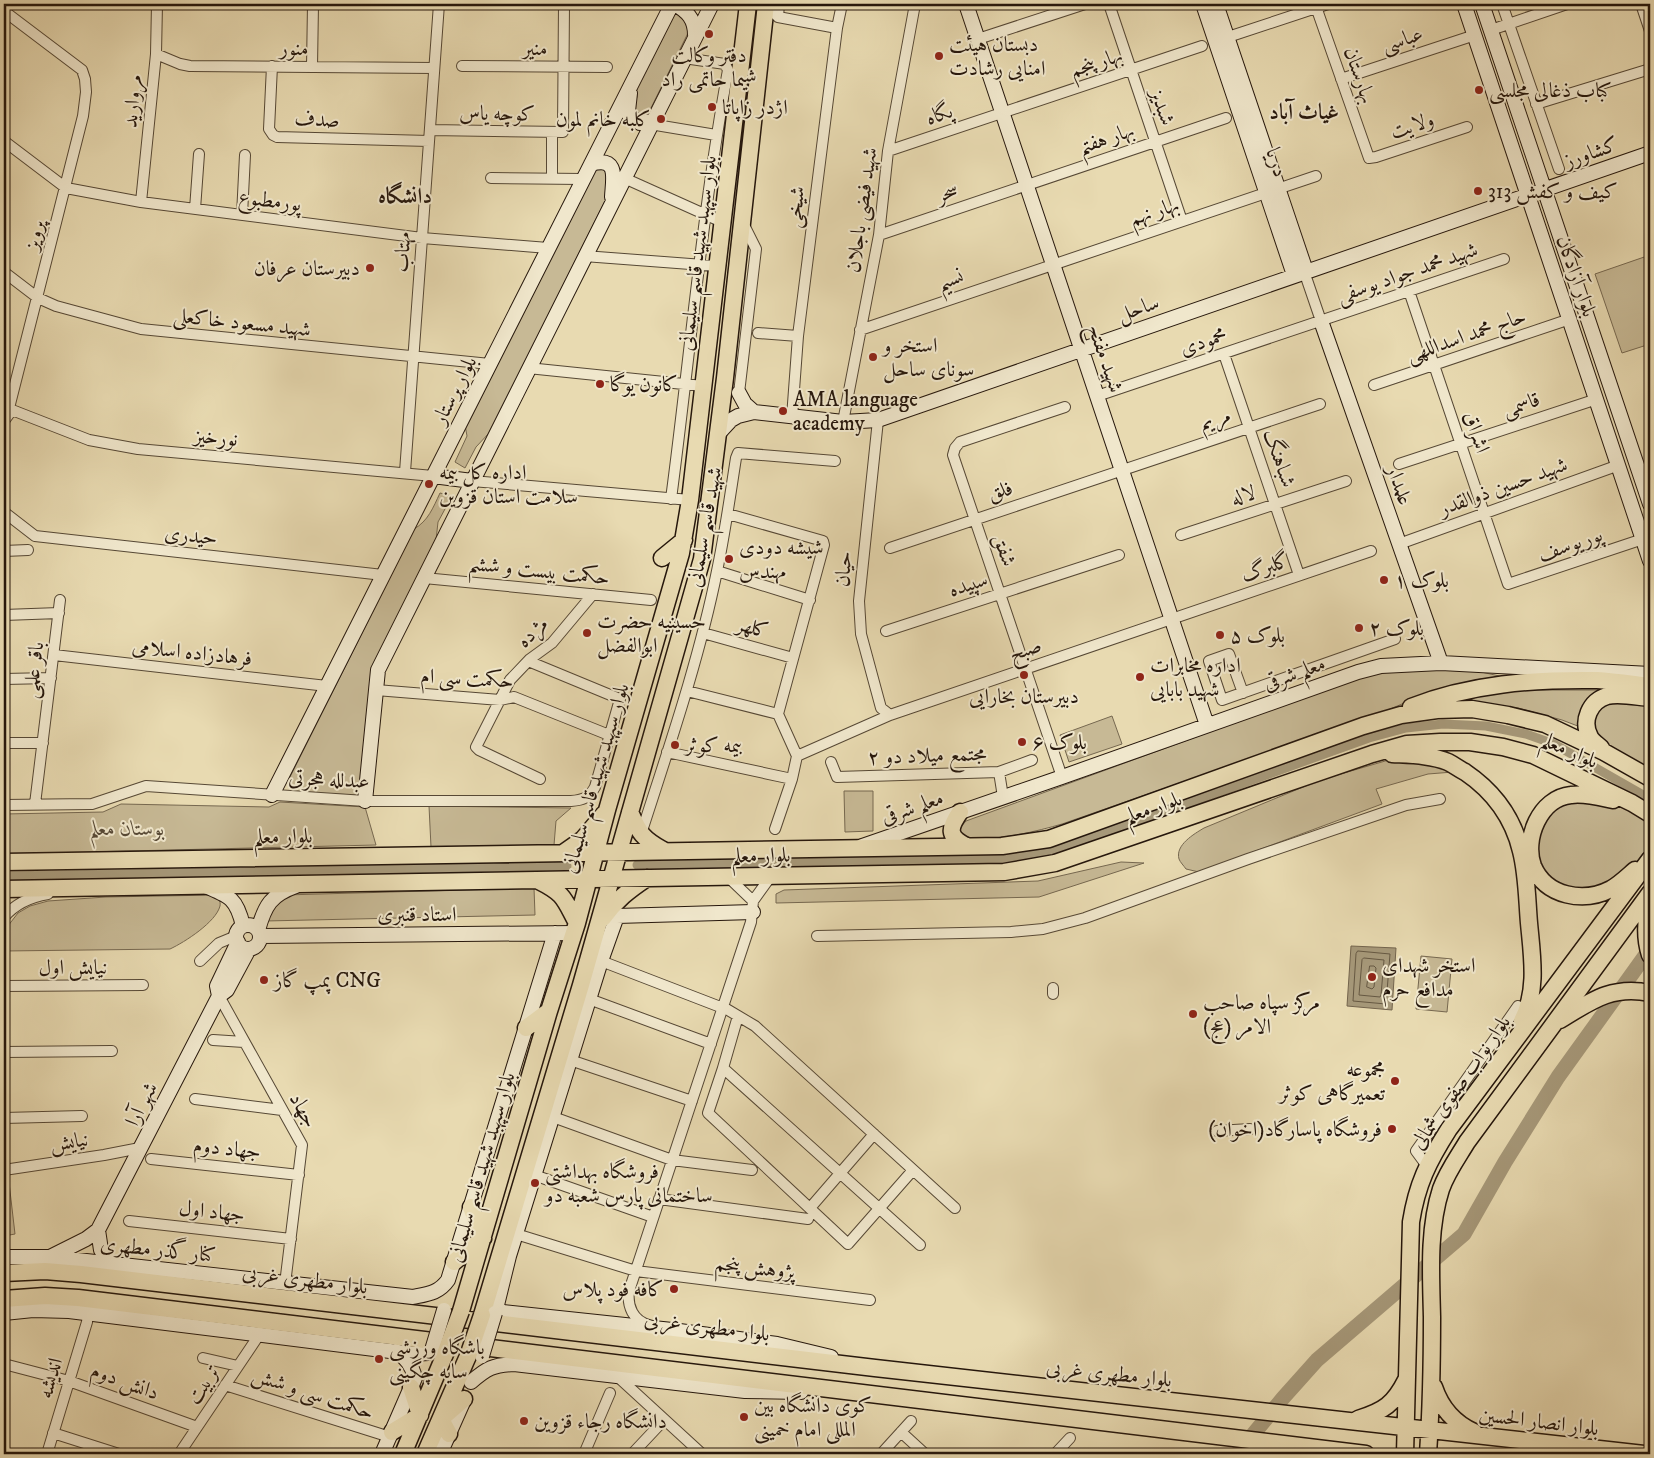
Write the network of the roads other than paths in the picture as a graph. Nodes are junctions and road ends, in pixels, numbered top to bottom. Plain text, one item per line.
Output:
1 (157, 4) edge
2 (312, 4) edge
3 (439, 4) edge
4 (564, 4) edge
5 (673, 4) edge
6 (712, 4) edge
7 (842, 4) edge
8 (915, 4) edge
9 (966, 4) edge
10 (1084, 4) edge
11 (1109, 4) edge
12 (1203, 4) edge
13 (1216, 4) edge
14 (1328, 4) edge
15 (1464, 4) edge
16 (1482, 4) edge
17 (1502, 4) edge
18 (1568, 4) edge
19 (1641, 4) edge
20 (744, 6) edge
21 (1316, 6) edge
22 (772, 8) edge
23 (4, 11) edge
24 (1508, 24) junction
25 (837, 28) junction
26 (1491, 30) junction
27 (1650, 31) edge
28 (695, 35) junction
29 (1475, 35) junction
30 (1228, 37) junction
31 (978, 39) junction
32 (1202, 46) dead end
33 (156, 54) junction
34 (684, 58) junction
35 (272, 66) junction
36 (462, 66) dead end
37 (564, 66) junction
38 (312, 67) junction
39 (607, 67) dead end
40 (434, 68) junction
41 (1650, 69) edge
42 (1131, 70) junction
43 (1341, 79) junction
44 (630, 85) junction
45 (1536, 104) junction
46 (1246, 111) junction
47 (1002, 112) junction
48 (1226, 118) dead end
49 (652, 122) junction
50 (1467, 127) dead end
51 (430, 130) junction
52 (552, 133) junction
53 (716, 135) junction
54 (4, 140) edge
55 (429, 141) junction
56 (1155, 142) junction
57 (888, 151) junction
58 (1650, 153) edge
59 (199, 154) dead end
60 (245, 155) dead end
61 (1369, 158) joint
62 (591, 164) junction
63 (1559, 169) dead end
64 (1316, 176) dead end
65 (491, 178) dead end
66 (624, 178) junction
67 (552, 179) junction
68 (583, 179) junction
69 (1027, 185) junction
70 (66, 188) junction
71 (1544, 189) junction
72 (1273, 191) junction
73 (1528, 194) junction
74 (612, 200) junction
75 (141, 202) junction
76 (195, 209) junction
77 (705, 214) junction
78 (242, 215) junction
79 (1182, 221) junction
80 (722, 222) junction
81 (743, 222) junction
82 (879, 235) junction
83 (422, 238) junction
84 (548, 248) junction
85 (584, 256) junction
86 (1504, 260) dead end
87 (698, 264) junction
88 (1053, 264) junction
89 (717, 266) junction
90 (4, 272) edge
91 (1302, 276) junction
92 (1409, 291) junction
93 (38, 298) junction
94 (1570, 320) junction
95 (1321, 321) junction
96 (860, 330) junction
97 (758, 333) dead end
98 (798, 336) junction
99 (1082, 349) junction
100 (1224, 354) junction
101 (413, 357) junction
102 (490, 364) junction
103 (1434, 365) junction
104 (528, 368) junction
105 (684, 384) junction
106 (703, 386) junction
107 (1374, 386) dead end
108 (739, 393) joint
109 (1097, 396) junction
110 (1597, 399) junction
111 (1320, 404) dead end
112 (8, 407) edge
113 (1065, 407) dead end
114 (754, 412) junction
115 (792, 417) junction
116 (878, 420) junction
117 (4, 421) edge
118 (843, 422) junction
119 (1249, 428) junction
120 (718, 434) junction
121 (1461, 444) junction
122 (835, 462) dead end
123 (1399, 464) dead end
124 (1618, 465) junction
125 (715, 466) junction
126 (734, 468) junction
127 (1122, 470) junction
128 (405, 472) junction
129 (433, 476) junction
130 (472, 481) junction
131 (1346, 481) dead end
132 (671, 498) junction
133 (690, 500) junction
134 (1275, 504) junction
135 (1650, 504) edge
136 (4, 512) edge
137 (1484, 512) junction
138 (728, 514) junction
139 (975, 520) junction
140 (1181, 535) dead end
141 (1643, 539) junction
142 (684, 540) junction
143 (1399, 544) junction
144 (890, 548) dead end
145 (28, 550) dead end
146 (4, 551) edge
147 (1371, 551) dead end
148 (1119, 555) dead end
149 (662, 558) dead end
150 (1650, 561) edge
151 (717, 571) junction
152 (383, 575) junction
153 (1299, 575) junction
154 (424, 578) junction
155 (1508, 584) joint
156 (592, 594) junction
157 (1000, 594) junction
158 (60, 600) dead end
159 (651, 600) dead end
160 (810, 600) junction
161 (59, 614) junction
162 (4, 615) edge
163 (1171, 618) junction
164 (886, 631) dead end
165 (702, 632) junction
166 (1395, 639) dead end
167 (54, 655) junction
168 (793, 658) junction
169 (528, 661) junction
170 (1331, 661) junction
171 (1441, 663) junction
172 (1025, 668) junction
173 (1650, 674) edge
174 (51, 678) junction
175 (4, 679) edge
176 (1337, 679) junction
177 (327, 686) junction
178 (1650, 686) edge
179 (376, 690) junction
180 (686, 692) junction
181 (1243, 692) dead end
182 (1650, 698) edge
183 (500, 700) junction
184 (778, 714) junction
185 (890, 715) junction
186 (1207, 725) junction
187 (1364, 726) junction
188 (609, 735) junction
189 (43, 742) junction
190 (4, 743) edge
191 (667, 752) junction
192 (1604, 752) junction
193 (1372, 754) junction
194 (797, 756) junction
195 (1032, 760) dead end
196 (831, 762) dead end
197 (999, 772) junction
198 (1062, 777) junction
199 (1649, 778) edge
200 (540, 779) dead end
201 (792, 779) junction
202 (272, 795) junction
203 (1003, 797) junction
204 (1440, 798) dead end
205 (366, 801) junction
206 (1632, 803) junction
207 (35, 804) junction
208 (4, 805) edge
209 (607, 810) junction
210 (630, 812) junction
211 (960, 812) junction
212 (1650, 814) edge
213 (775, 829) dead end
214 (641, 834) junction
215 (966, 846) junction
216 (854, 848) junction
217 (663, 850) junction
218 (640, 851) junction
219 (596, 852) junction
220 (618, 852) junction
221 (563, 853) junction
222 (1650, 858) edge
223 (4, 862) edge
224 (771, 876) junction
225 (728, 877) junction
226 (641, 878) junction
227 (610, 879) junction
228 (537, 880) junction
229 (565, 880) junction
230 (589, 880) junction
231 (300, 884) junction
232 (204, 886) junction
233 (72, 888) junction
234 (4, 889) edge
235 (1650, 893) edge
236 (1650, 901) edge
237 (753, 906) junction
238 (4, 917) edge
239 (576, 928) junction
240 (596, 928) junction
241 (259, 933) junction
242 (555, 933) junction
243 (816, 936) dead end
244 (242, 938) junction
245 (1650, 955) edge
246 (200, 960) dead end
247 (601, 962) junction
248 (143, 985) dead end
249 (4, 986) edge
250 (588, 990) junction
251 (1650, 993) edge
252 (219, 996) junction
253 (1518, 1006) dead end
254 (723, 1007) junction
255 (549, 1011) junction
256 (738, 1016) junction
257 (1552, 1026) junction
258 (526, 1028) junction
259 (213, 1040) dead end
260 (244, 1042) junction
261 (711, 1044) junction
262 (1508, 1048) junction
263 (112, 1050) dead end
264 (4, 1052) edge
265 (570, 1060) junction
266 (723, 1068) junction
267 (195, 1099) dead end
268 (692, 1100) junction
269 (282, 1110) junction
270 (82, 1116) dead end
271 (553, 1117) junction
272 (4, 1118) edge
273 (1250, 1129) dead end
274 (1217, 1131) dead end
275 (874, 1134) junction
276 (140, 1148) junction
277 (151, 1159) dead end
278 (672, 1160) junction
279 (1427, 1166) junction
280 (4, 1170) edge
281 (752, 1170) dead end
282 (914, 1170) junction
283 (839, 1173) junction
284 (299, 1175) junction
285 (534, 1176) junction
286 (659, 1199) junction
287 (471, 1207) junction
288 (810, 1208) junction
289 (955, 1208) dead end
290 (879, 1209) junction
291 (653, 1217) junction
292 (808, 1219) dead end
293 (129, 1221) dead end
294 (513, 1228) junction
295 (98, 1230) junction
296 (483, 1238) junction
297 (291, 1239) junction
298 (920, 1246) dead end
299 (509, 1256) joint
300 (4, 1257) edge
301 (50, 1257) junction
302 (454, 1262) junction
303 (111, 1264) junction
304 (636, 1271) junction
305 (4, 1273) edge
306 (285, 1284) junction
307 (413, 1297) junction
308 (4, 1299) edge
309 (870, 1300) dead end
310 (4, 1312) edge
311 (491, 1312) junction
312 (88, 1313) junction
313 (672, 1330) junction
314 (259, 1335) junction
315 (395, 1350) junction
316 (439, 1352) junction
317 (475, 1356) junction
318 (203, 1358) dead end
319 (4, 1364) edge
320 (238, 1366) junction
321 (875, 1368) junction
322 (617, 1376) junction
323 (1407, 1378) junction
324 (1432, 1380) junction
325 (69, 1381) junction
326 (472, 1382) junction
327 (225, 1385) junction
328 (411, 1387) junction
329 (610, 1393) dead end
330 (861, 1393) junction
331 (464, 1400) junction
332 (420, 1416) junction
333 (441, 1419) junction
334 (664, 1420) junction
335 (911, 1421) dead end
336 (1350, 1422) junction
337 (197, 1427) junction
338 (1406, 1427) junction
339 (1430, 1429) junction
340 (901, 1432) junction
341 (53, 1434) junction
342 (450, 1434) junction
343 (391, 1435) junction
344 (1488, 1436) junction
345 (1070, 1438) dead end
346 (1347, 1452) edge
347 (47, 1454) edge
348 (119, 1454) edge
349 (179, 1454) edge
350 (382, 1454) edge
351 (403, 1454) edge
352 (425, 1454) edge
353 (440, 1454) edge
354 (584, 1454) edge
355 (632, 1454) edge
356 (702, 1454) edge
357 (881, 1454) edge
358 (925, 1454) edge
359 (1055, 1454) edge
360 (1366, 1454) edge
361 (1405, 1454) edge
362 (1428, 1454) edge
363 (1644, 1454) edge

1 - 33 street, مروارید
2 - 38 street
3 - 40 street, مهتاب
4 - 37 street
5 - 28 street
5 - 44 street, بلوار پرستار
6 - 28 street
7 - 25 street, شیخی
8 - 57 street, شهید فیضی باجلان
9 - 31 street, شهید مفتح
10 - 31 street
11 - 42 street, شبدیز
12 - 46 street, دریا
13 - 30 street, دریا
14 - 21 street
15 - 29 street, بلوار آزادگان
16 - 26 street, بلوار آزادگان
17 - 24 street
18 - 24 street
19 - 27 street
20 - 80 main road, بلوار سپهبد شهید قاسم سلیمانی
21 - 30 street
21 - 43 street, بهارستان
22 - 25 street
22 - 81 main road, بلوار سپهبد شهید قاسم سلیمانی
23 - 70 street, پرویز
24 - 26 street
24 - 45 street
25 - 98 street, شیخی
26 - 71 street, بلوار آزادگان
28 - 34 street
29 - 43 street, عباسی
29 - 73 street, بلوار آزادگان
30 - 46 street, دریا
31 - 47 street, شهید مفتح
32 - 42 street, بهار پنجم
33 - 35 street, منور
33 - 75 street, مروارید
34 - 49 street
34 - 53 street
35 - 38 street, منور
35 - 55 street, صدف
36 - 37 street, منیر
37 - 39 street, منیر
37 - 52 street, کوچه یاس
38 - 40 street, منور
40 - 51 street, مهتاب
41 - 45 street
42 - 47 street, بهار پنجم
42 - 56 street, شبدیز
43 - 61 street, بهارستان
44 - 49 street
44 - 62 street, بلوار پرستار
45 - 63 street
46 - 72 street, دریا
47 - 57 street, پگاه
47 - 69 street, شهید مفتح
48 - 56 street, بهار هفتم
49 - 53 street
49 - 66 street
50 - 61 street, ولایت
51 - 52 street, کوچه یاس
51 - 55 street, مهتاب
52 - 67 street
53 - 77 street
54 - 70 street, پورمطبوع
55 - 83 street, مهتاب
56 - 69 street, بهار هفتم
56 - 79 street, شبدیز
57 - 82 street, شهید فیضی باجلان
58 - 71 street, کشاورز
59 - 76 street
60 - 78 street
62 - 68 street, بلوار پرستار
62 - 74 street
64 - 72 street, بهار نهم
65 - 67 street
66 - 74 street
66 - 77 street
67 - 68 street
68 - 84 street, بلوار پرستار
69 - 82 street, سحر
69 - 88 street, شهید مفتح
70 - 75 street, پورمطبوع
70 - 93 street, پرویز
71 - 73 street, کشاورز
71 - 135 street, بلوار آزادگان
72 - 79 street, بهار نهم
72 - 91 street, دریا
73 - 91 street, ساحل
73 - 94 street, بلوار آزادگان
74 - 85 street
75 - 76 street, پورمطبوع
76 - 78 street, پورمطبوع
77 - 80 street
77 - 87 street
78 - 83 street, پورمطبوع
79 - 88 street, بهار نهم
80 - 89 main road, بلوار سپهبد شهید قاسم سلیمانی
81 - 108 street
81 - 120 main road, بلوار سپهبد شهید قاسم سلیمانی
82 - 96 street, شهید فیضی باجلان
83 - 84 street, پورمطبوع
83 - 101 street, مهتاب
84 - 102 street, بلوار پرستار
85 - 87 street
85 - 104 street
86 - 92 street, شهید محمد جواد یوسفی
87 - 89 street
87 - 105 street
88 - 96 street, نسیم
88 - 99 street, شهید مفتح
89 - 106 main road, بلوار سپهبد شهید قاسم سلیمانی
90 - 93 street, شهید مسعود خاکعلی
91 - 95 street
91 - 99 street, ساحل
92 - 95 street, شهید محمد جواد یوسفی
92 - 103 street, اشراق
93 - 101 street, شهید مسعود خاکعلی
93 - 112 street, پرویز
94 - 103 street, حاج محمد اسداللهی
94 - 110 street, بلوار آزادگان
95 - 100 street, محمودی
95 - 143 street, علمدار
96 - 118 street, شهید فیضی باجلان
97 - 98 street
98 - 115 street, شیخی
99 - 109 street, شهید مفتح
99 - 116 street, ساحل
100 - 109 street, محمودی
100 - 119 street, شباهنگ
101 - 102 street, شهید مسعود خاکعلی
101 - 128 street, مهتاب
102 - 129 street, بلوار پرستار
103 - 107 street, حاج محمد اسداللهی
103 - 121 street, اشراق
104 - 105 street
104 - 130 street
105 - 106 street
105 - 132 street
106 - 133 main road, بلوار سپهبد شهید قاسم سلیمانی
108 - 114 street
109 - 127 street, شهید مفتح
110 - 121 street, قاسمی
110 - 124 street, بلوار آزادگان
111 - 119 street, مریم
112 - 117 street, پرویز
112 - 128 street, نورخیز
113 - 139 street, شفق
114 - 115 street, ساحل
114 - 120 street, ساحل
115 - 118 street, ساحل
116 - 118 street, ساحل
116 - 185 street, حیان
119 - 127 street, مریم
119 - 134 street, شباهنگ
120 - 125 main road, بلوار سپهبد شهید قاسم سلیمانی
121 - 123 street, قاسمی
121 - 137 street, اشراق
122 - 126 street, شهید قاسم سلیمانی
124 - 137 street, شهید حسین ذوالقدر
124 - 141 street, بلوار آزادگان
125 - 126 street
125 - 210 main road, بلوار سپهبد شهید قاسم سلیمانی
126 - 138 street, شهید قاسم سلیمانی
127 - 139 street, فلق
127 - 163 street, شهید مفتح
128 - 129 street, نورخیز
129 - 130 street
129 - 152 street, بلوار پرستار
130 - 132 street
130 - 154 street
131 - 134 street, لاله
132 - 133 street
133 - 142 main road, بلوار سپهبد شهید قاسم سلیمانی
134 - 140 street, لاله
134 - 153 street, شباهنگ
136 - 152 street, حیدری
137 - 143 street, شهید حسین ذوالقدر
137 - 155 street, اشراق
138 - 151 street, شهید قاسم سلیمانی
138 - 160 street
139 - 144 street, فلق
139 - 157 street, شفق
141 - 150 street, بلوار آزادگان
141 - 155 street, پوریوسف
142 - 149 main road
142 - 209 main road, بلوار سپهبد شهید قاسم سلیمانی
143 - 171 street, علمدار
145 - 146 street
147 - 153 street, گلبرگ
148 - 157 street, سپیده
151 - 160 street
151 - 165 street, شهید قاسم سلیمانی
152 - 177 street, بلوار پرستار
153 - 163 street, گلبرگ
154 - 156 street, حکمت بیست و ششم
154 - 179 street
156 - 159 street, حکمت بیست و ششم
156 - 169 street, مژده
157 - 164 street, سپیده
157 - 172 street, شفق
158 - 161 street, باقر علمی
160 - 168 street
161 - 162 street
161 - 167 street, باقر علمی
163 - 172 street, صبح
163 - 186 street, شهید مفتح
165 - 168 street, کلهر
165 - 180 street, شهید قاسم سلیمانی
166 - 170 street
167 - 174 street, باقر علمی
167 - 177 street, فرهادزاده اسلامی
168 - 184 street
169 - 183 street, مژده
169 - 188 street, عبدلله هجرتی
170 - 176 street
170 - 181 street
171 - 173 street, معلم شرقی
171 - 176 street, معلم شرقی
172 - 185 street, صبح
172 - 198 street, شفق
174 - 175 street
174 - 189 street, باقر علمی
176 - 186 street, معلم شرقی
177 - 202 street, بلوار پرستار
178 - 187 main road
179 - 183 street, حکمت سی ام
179 - 205 street
180 - 184 street
180 - 191 street, شهید قاسم سلیمانی
182 - 192 main road
183 - 188 street, حکمت سی ام
183 - 200 street
184 - 194 street
185 - 194 street, صبح
186 - 198 street, معلم شرقی
187 - 192 main road, بلوار معلم
187 - 215 main road, بلوار معلم
188 - 205 street, عبدلله هجرتی
189 - 190 street
189 - 207 street, باقر علمی
191 - 201 street
191 - 214 street, شهید قاسم سلیمانی
192 - 199 main road, بلوار معلم
193 - 206 main road, بلوار معلم
193 - 224 main road, بلوار معلم
193 - 262 main road
194 - 201 street
195 - 197 street, مجتمع میلاد دو ۲
196 - 197 street, مجتمع میلاد دو ۲
197 - 203 street
198 - 203 street, معلم شرقی
201 - 213 street
202 - 205 street, عبدلله هجرتی
202 - 207 street, عبدلله هجرتی
203 - 211 street, معلم شرقی
204 - 243 street
206 - 212 main road, بلوار معلم
206 - 222 main road
207 - 208 street, عبدلله هجرتی
209 - 219 main road, بلوار سپهبد شهید قاسم سلیمانی
209 - 221 main road
210 - 214 main road
210 - 220 main road, بلوار سپهبد شهید قاسم سلیمانی
211 - 215 main road
211 - 216 street, معلم شرقی
214 - 217 main road
215 - 216 main road, بلوار معلم
216 - 217 main road, بلوار معلم
217 - 218 main road, بلوار معلم
218 - 220 main road, بلوار معلم
218 - 226 main road
219 - 220 main road, بلوار معلم
219 - 221 main road, بلوار معلم
219 - 230 main road, بلوار سپهبد شهید قاسم سلیمانی
220 - 227 main road, بلوار سپهبد شهید قاسم سلیمانی
221 - 223 main road, بلوار معلم
221 - 229 main road
222 - 262 main road, بلوار نواب صفوی شمالی
224 - 225 main road, بلوار معلم
224 - 237 street
225 - 226 main road, بلوار معلم
225 - 237 street
226 - 227 main road, بلوار معلم
226 - 240 main road
227 - 230 main road, بلوار معلم
227 - 240 main road, بلوار سپهبد شهید قاسم سلیمانی
228 - 229 main road, بلوار معلم
228 - 231 main road
228 - 239 main road
229 - 230 main road, بلوار معلم
230 - 239 main road, بلوار سپهبد شهید قاسم سلیمانی
231 - 232 main road
231 - 241 street, شهر آرا
232 - 233 main road
232 - 244 street
233 - 234 main road
233 - 238 street
235 - 257 main road, بلوار نواب صفوی شمالی
236 - 245 main road
237 - 247 street
237 - 254 street
239 - 242 street, استاد قنبری
239 - 255 main road, بلوار سپهبد شهید قاسم سلیمانی
240 - 250 main road, بلوار سپهبد شهید قاسم سلیمانی
241 - 242 street, استاد قنبری
241 - 244 street
241 - 244 street, شهر آرا
242 - 258 street, کنار گذر مطهری
244 - 246 street
244 - 252 street, شهر آرا
247 - 250 street
247 - 254 street
248 - 249 street, نیایش اول
250 - 261 street
250 - 265 street
250 - 294 main road, بلوار سپهبد شهید قاسم سلیمانی
251 - 257 main road
252 - 260 street, جهاد
252 - 276 street, شهر آرا
253 - 279 street
254 - 256 street
254 - 261 street
255 - 258 main road
255 - 296 main road, بلوار سپهبد شهید قاسم سلیمانی
256 - 266 street
256 - 275 street
257 - 324 main road, بلوار نواب صفوی شمالی
258 - 287 street, کنار گذر مطهری
259 - 260 street
260 - 269 street, جهاد
261 - 268 street
262 - 279 main road, بلوار نواب صفوی شمالی
263 - 264 street
265 - 268 street
265 - 271 street
266 - 283 street
266 - 288 street
267 - 269 street
268 - 278 street
269 - 284 street, جهاد
270 - 272 street
271 - 278 street
271 - 285 street
273 - 274 street
275 - 282 street
275 - 283 street
276 - 280 street, نيايش
276 - 295 street, شهر آرا
277 - 284 street, جهاد دوم
278 - 281 street
278 - 286 street
279 - 323 main road, بلوار نواب صفوی شمالی
282 - 289 street
282 - 290 street
283 - 288 street
283 - 290 street
284 - 297 street, جهاد
285 - 291 street
285 - 294 street
286 - 291 street
286 - 292 street
287 - 296 main road
287 - 302 street, کنار گذر مطهری
288 - 290 street
290 - 298 street
291 - 304 street
293 - 297 street, جهاد اول
294 - 299 main road
294 - 304 street, پژوهش پنجم
294 - 311 main road, بلوار سپهبد شهید قاسم سلیمانی
295 - 301 street
295 - 303 street
296 - 302 main road
296 - 316 main road, بلوار سپهبد شهید قاسم سلیمانی, bridge
297 - 306 street, جهاد
299 - 311 street
300 - 301 street, کنار گذر مطهری
301 - 303 street, کنار گذر مطهری
302 - 307 street, کنار گذر مطهری
303 - 306 street, کنار گذر مطهری
304 - 309 street, پژوهش پنجم
304 - 313 street
305 - 321 main road, بلوار مطهری غربی
306 - 307 street, کنار گذر مطهری
307 - 316 street, bridge
308 - 330 main road
310 - 312 street
311 - 313 street
311 - 317 main road, بلوار سپهبد شهید قاسم سلیمانی, bridge
312 - 314 street
312 - 325 street, اندیشه
313 - 321 street
314 - 315 street
314 - 320 street, تربیت
315 - 316 street
315 - 328 street
316 - 332 main road, بلوار سپهبد شهید قاسم سلیمانی
317 - 326 street
317 - 333 main road, بلوار سپهبد شهید قاسم سلیمانی
318 - 320 street
319 - 325 street, دانش دوم
320 - 327 street, تربیت
321 - 336 main road, بلوار مطهری غربی
322 - 326 street
322 - 330 street
322 - 334 street
323 - 336 main road
323 - 338 main road, بلوار نواب صفوی شمالی
324 - 339 main road, بلوار نواب صفوی شمالی
324 - 344 main road
325 - 337 street, دانش دوم
325 - 341 street, اندیشه
326 - 331 street
327 - 337 street, تربیت
327 - 343 street, حکمت سی و شش
328 - 332 main road
328 - 343 street
329 - 354 street
330 - 346 main road
331 - 333 main road
331 - 342 street
332 - 343 main road
332 - 351 main road, بلوار سپهبد شهید قاسم سلیمانی
333 - 342 main road
333 - 352 main road, بلوار سپهبد شهید قاسم سلیمانی
334 - 355 street
334 - 356 street
335 - 340 street
336 - 338 main road, بلوار مطهری غربی
337 - 349 street, تربیت
338 - 339 main road, بلوار انصار الحسین
338 - 361 main road, بلوار نواب صفوی شمالی
339 - 344 main road, بلوار انصار الحسین
339 - 362 main road, بلوار نواب صفوی شمالی
340 - 357 street
340 - 358 street
341 - 347 street, اندیشه
341 - 348 street
342 - 353 street
343 - 350 street
344 - 363 main road, بلوار انصار الحسین
345 - 359 street
346 - 360 main road

